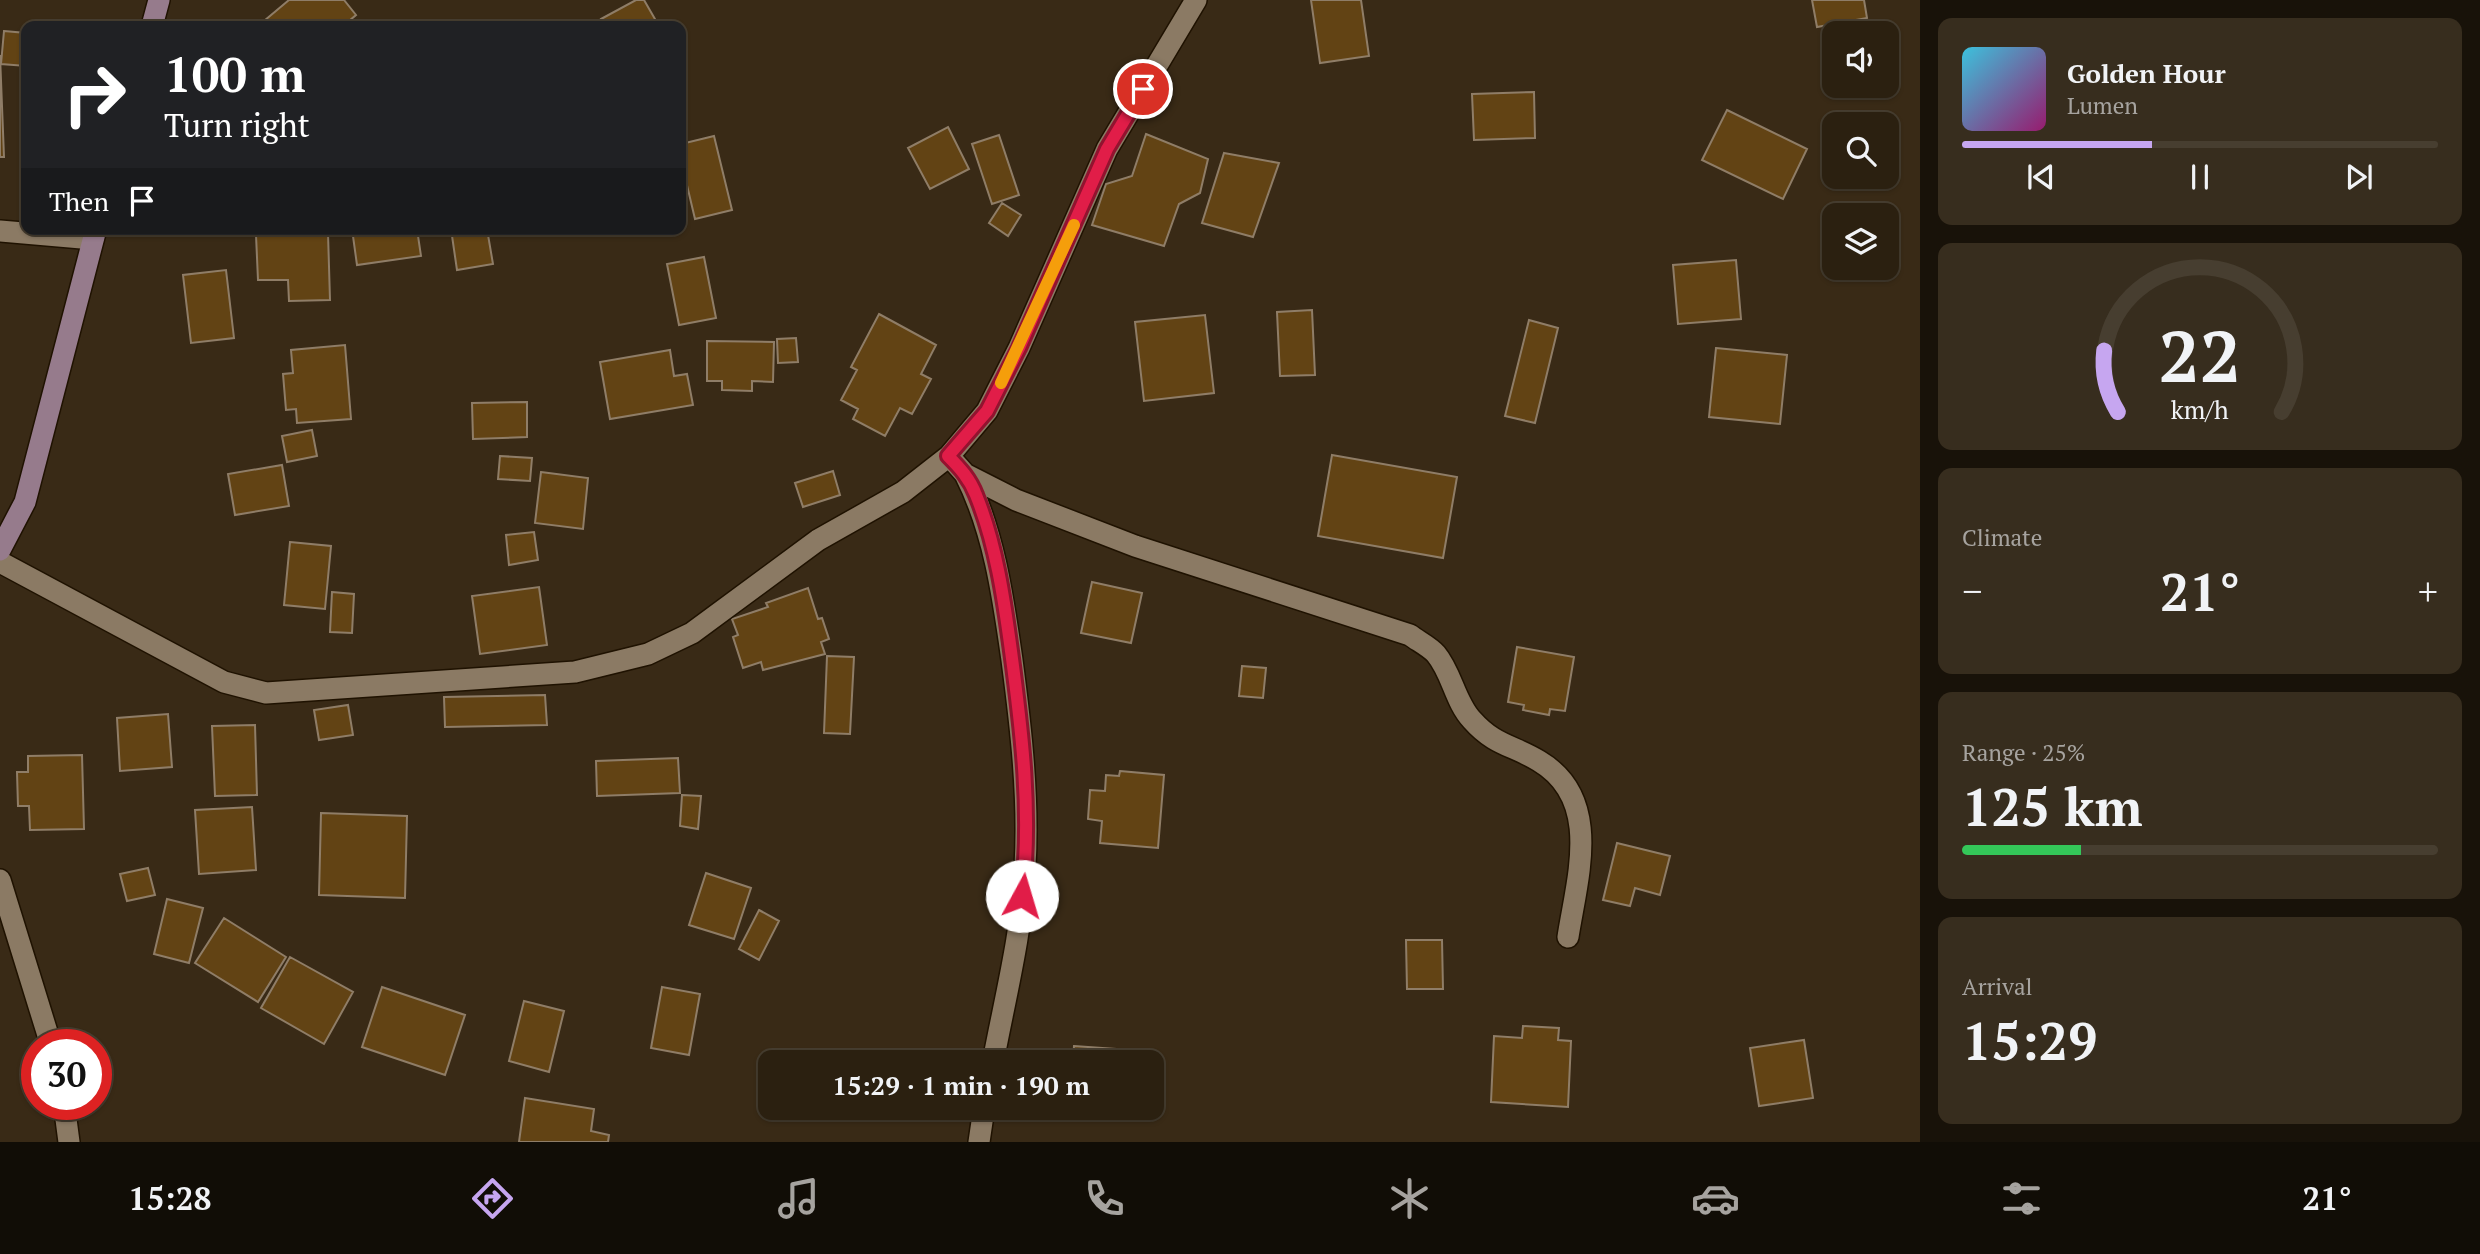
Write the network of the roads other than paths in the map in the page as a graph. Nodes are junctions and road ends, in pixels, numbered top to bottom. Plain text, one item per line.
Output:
1 (159, 0) edge
2 (1196, 0) edge
3 (153, 21) edge
4 (0, 231) edge
5 (21, 232) edge
6 (94, 235) edge
7 (948, 456) junction
8 (965, 474) junction
9 (0, 550) edge
10 (0, 562) edge
11 (0, 880) edge
12 (1568, 937) dead end
13 (46, 1029) edge
14 (995, 1050) edge
15 (66, 1120) edge
16 (982, 1120) edge
17 (69, 1142) edge
18 (979, 1142) edge

1 - 3 main road
2 - 7 street
4 - 5 street
6 - 9 main road
7 - 8 street
7 - 10 street
8 - 12 street
8 - 14 street
11 - 13 street
15 - 17 street
16 - 18 street

